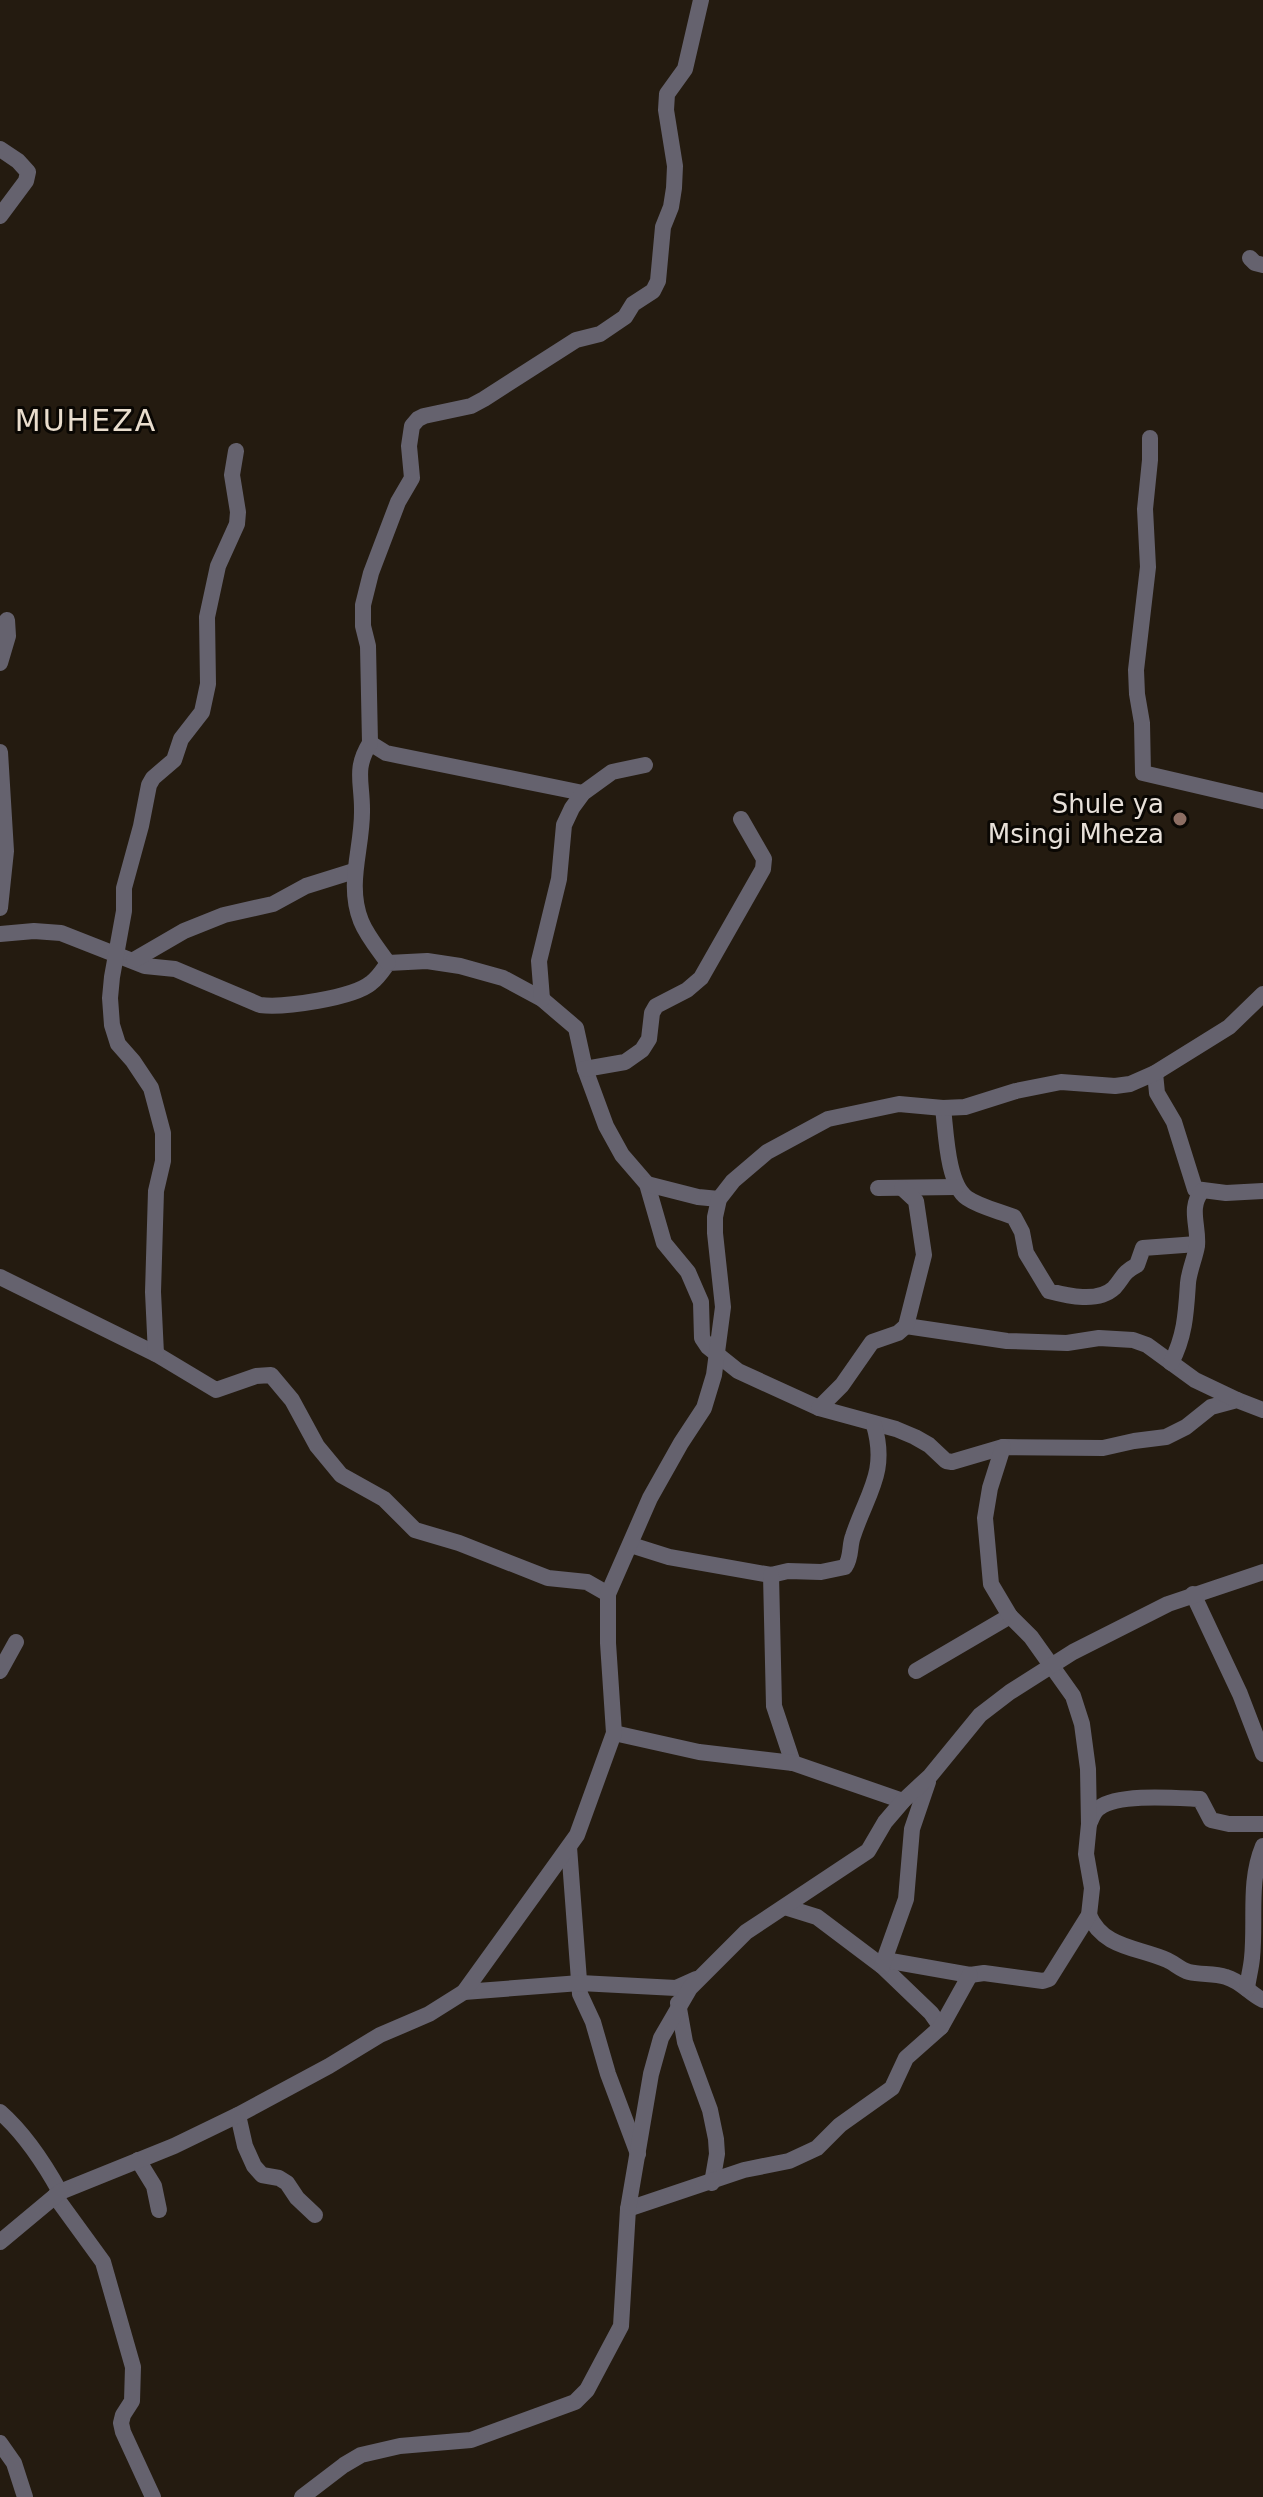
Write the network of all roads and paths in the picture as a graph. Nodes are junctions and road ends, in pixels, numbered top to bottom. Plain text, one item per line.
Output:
1 (701, 0) edge
2 (0, 149) edge
3 (0, 216) edge
4 (1150, 438) dead end
5 (236, 451) dead end
6 (7, 620) dead end
7 (0, 663) edge
8 (370, 743) junction
9 (0, 752) edge
10 (645, 765) dead end
11 (583, 793) junction
12 (1263, 801) edge
13 (741, 819) dead end
14 (354, 871) junction
15 (0, 908) edge
16 (0, 934) edge
17 (116, 953) junction
18 (134, 960) junction
19 (388, 963) junction
20 (1263, 994) edge
21 (542, 999) junction
22 (585, 1069) junction
23 (1155, 1073) junction
24 (943, 1108) junction
25 (647, 1184) junction
26 (956, 1187) junction
27 (878, 1188) dead end
28 (902, 1188) junction
29 (1202, 1191) junction
30 (1263, 1191) edge
31 (719, 1199) junction
32 (1197, 1244) junction
33 (0, 1277) edge
34 (906, 1326) junction
35 (156, 1354) junction
36 (715, 1354) junction
37 (1171, 1363) junction
38 (1219, 1390) junction
39 (1237, 1400) junction
40 (1211, 1407) junction
41 (819, 1408) junction
42 (1263, 1410) edge
43 (874, 1425) junction
44 (1003, 1447) junction
45 (631, 1545) junction
46 (1263, 1572) edge
47 (771, 1575) junction
48 (608, 1594) junction
49 (1193, 1594) junction
50 (1010, 1616) junction
51 (16, 1642) dead end
52 (1052, 1666) junction
53 (0, 1671) edge
54 (916, 1671) dead end
55 (614, 1733) junction
56 (1263, 1754) edge
57 (793, 1763) junction
58 (930, 1776) junction
59 (903, 1801) junction
60 (1089, 1824) junction
61 (1263, 1824) edge
62 (1263, 1846) edge
63 (569, 1847) junction
64 (785, 1907) junction
65 (1089, 1915) junction
66 (884, 1963) junction
67 (970, 1975) junction
68 (701, 1976) junction
69 (580, 1983) junction
70 (660, 1988) junction
71 (1247, 1989) junction
72 (464, 1992) junction
73 (1263, 2000) edge
74 (679, 2006) junction
75 (941, 2027) junction
76 (0, 2112) edge
77 (238, 2115) junction
78 (639, 2156) junction
79 (138, 2160) junction
80 (712, 2183) junction
81 (58, 2194) junction
82 (628, 2209) junction
83 (159, 2210) dead end
84 (315, 2215) dead end
85 (0, 2242) edge
86 (0, 2443) edge
87 (25, 2497) edge
88 (153, 2497) edge
89 (302, 2497) edge

1 - 8 street
2 - 3 street
4 - 12 street
5 - 17 street
6 - 7 street
8 - 11 street
8 - 14 street
9 - 15 street
10 - 11 street
11 - 21 street
13 - 22 street
14 - 18 street
14 - 19 street
16 - 17 street
17 - 18 street
17 - 35 street
18 - 19 street
19 - 21 street
20 - 23 street
21 - 22 street
22 - 25 street
23 - 24 street
23 - 29 street
24 - 26 street
24 - 31 street
25 - 31 street
25 - 36 street
26 - 28 street
26 - 32 street
27 - 28 street
28 - 34 street
29 - 30 street
29 - 32 street
31 - 36 street
32 - 37 street
33 - 35 street
34 - 37 street
34 - 41 street
35 - 48 street
36 - 41 street
36 - 45 street
37 - 38 street
38 - 39 street
38 - 40 street
39 - 40 street
39 - 42 street
40 - 44 street
41 - 43 street
43 - 44 street
43 - 47 street
44 - 50 street
45 - 47 street
45 - 48 street
46 - 49 street
47 - 57 street
48 - 55 street
49 - 52 street
49 - 56 street
50 - 52 street
50 - 54 street
51 - 53 street
52 - 58 street
52 - 60 street
55 - 57 street
55 - 63 street
57 - 59 street
58 - 59 street
58 - 66 street
59 - 64 street
60 - 61 street
60 - 65 street
62 - 71 street
63 - 69 street
63 - 72 street
64 - 66 street
64 - 68 street
65 - 67 street
65 - 71 street
66 - 67 street
66 - 75 street
67 - 75 street
68 - 70 street
68 - 74 street
69 - 70 street
69 - 72 street
69 - 78 street
70 - 74 street
71 - 73 street
72 - 77 street
74 - 78 street
74 - 80 street
75 - 80 street
76 - 81 street
77 - 79 street
77 - 84 street
78 - 82 street
79 - 81 street
79 - 83 street
80 - 82 street
81 - 85 street
81 - 88 street
82 - 89 street
86 - 87 street

